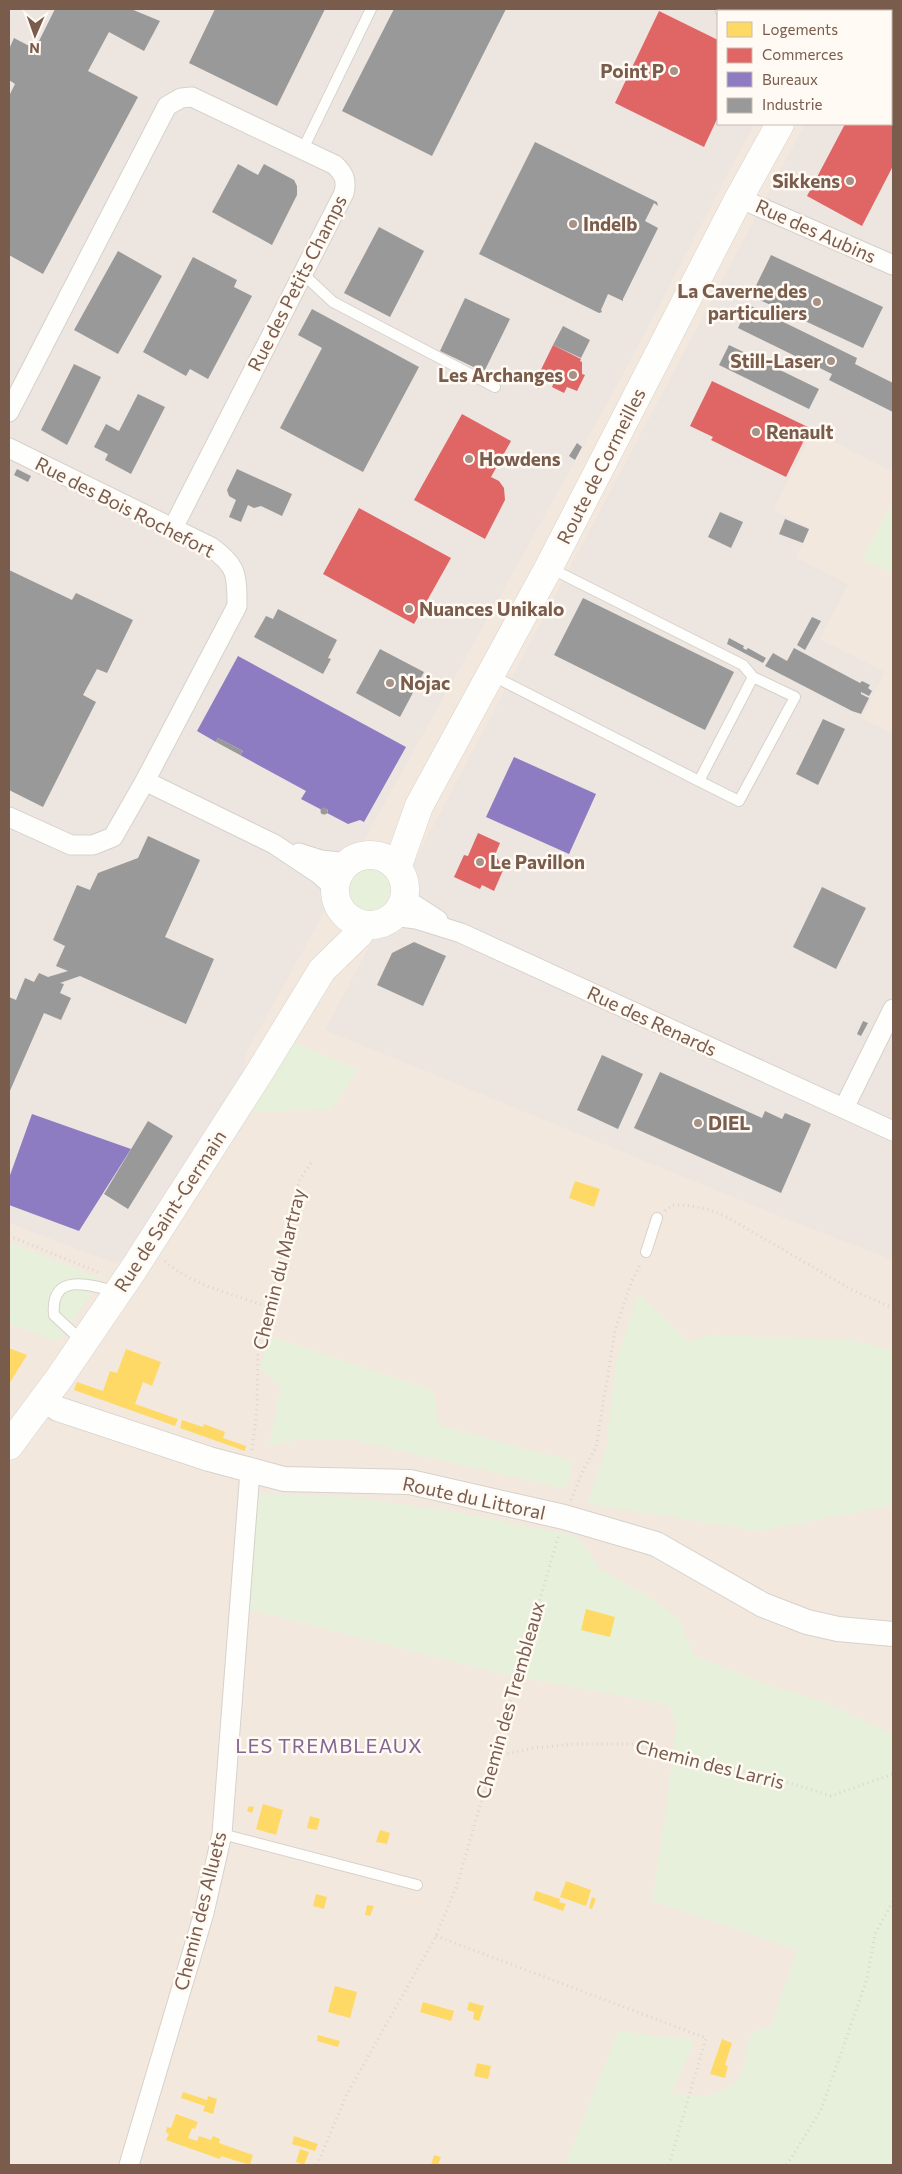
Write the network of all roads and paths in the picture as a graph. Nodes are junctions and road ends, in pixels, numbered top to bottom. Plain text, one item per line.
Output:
1 (371, 9) edge
2 (779, 125) edge
3 (304, 149) junction
4 (740, 198) junction
5 (893, 265) edge
6 (303, 274) junction
7 (496, 387) dead end
8 (9, 412) edge
9 (9, 448) edge
10 (172, 528) junction
11 (549, 567) junction
12 (490, 675) junction
13 (753, 677) junction
14 (145, 781) junction
15 (699, 781) junction
16 (9, 818) edge
17 (274, 844) junction
18 (386, 862) junction
19 (348, 863) junction
20 (398, 907) junction
21 (347, 908) junction
22 (893, 1009) edge
23 (844, 1108) junction
24 (893, 1131) edge
25 (313, 1160) dead end
26 (657, 1218) joint
27 (9, 1236) edge
28 (151, 1239) junction
29 (646, 1252) joint
30 (120, 1287) junction
31 (268, 1307) junction
32 (893, 1308) edge
33 (83, 1342) junction
34 (44, 1400) junction
35 (9, 1446) edge
36 (250, 1471) junction
37 (564, 1517) junction
38 (893, 1634) edge
39 (493, 1757) junction
40 (893, 1774) edge
41 (222, 1834) junction
42 (417, 1884) dead end
43 (893, 1902) edge
44 (436, 1936) junction
45 (129, 2165) edge
46 (317, 2165) edge
47 (669, 2165) edge
48 (787, 2165) edge

1 - 3 lane
2 - 4 main road, Route de Cormeilles
3 - 6 street, Rue des Petits Champs
3 - 8 street, Rue des Petits Champs
4 - 5 street, Rue des Aubins
4 - 11 main road, Route de Cormeilles
6 - 7 lane
6 - 10 street, Rue des Petits Champs
9 - 10 street, Rue des Bois Rochefort
10 - 14 street, Rue des Bois Rochefort
11 - 12 main road, Route de Cormeilles
11 - 13 lane
12 - 15 lane
12 - 18 main road, Route de Cormeilles
13 - 15 lane
13 - 15 lane
14 - 16 street, Rue des Bois Rochefort
14 - 17 street
17 - 19 street
17 - 21 street
18 - 19 main road
18 - 20 main road
19 - 21 main road
20 - 21 main road
20 - 23 street, Rue des Renards
21 - 28 main road, Rue de Saint-Germain
22 - 23 street
23 - 24 street, Rue des Renards
25 - 31 path, Chemin du Martray
26 - 29 lane
26 - 32 path
27 - 30 path
28 - 30 main road, Rue de Saint-Germain
28 - 31 path
29 - 37 path, Chemin des Trembleaux
30 - 33 main road, Rue de Saint-Germain
30 - 33 lane
31 - 36 path, Chemin du Martray
33 - 34 main road, Rue de Saint-Germain
34 - 35 main road, Rue de Saint-Germain
34 - 36 street, Route du Littoral
36 - 37 street, Route du Littoral
36 - 41 street, Chemin des Alluets
37 - 38 street, Route du Littoral
37 - 39 path, Chemin des Trembleaux
39 - 40 path, Chemin des Larris
39 - 44 path, Chemin des Trembleaux
41 - 42 lane
41 - 45 street, Chemin des Alluets
43 - 48 path
44 - 46 path, Chemin des Trembleaux
44 - 47 path

